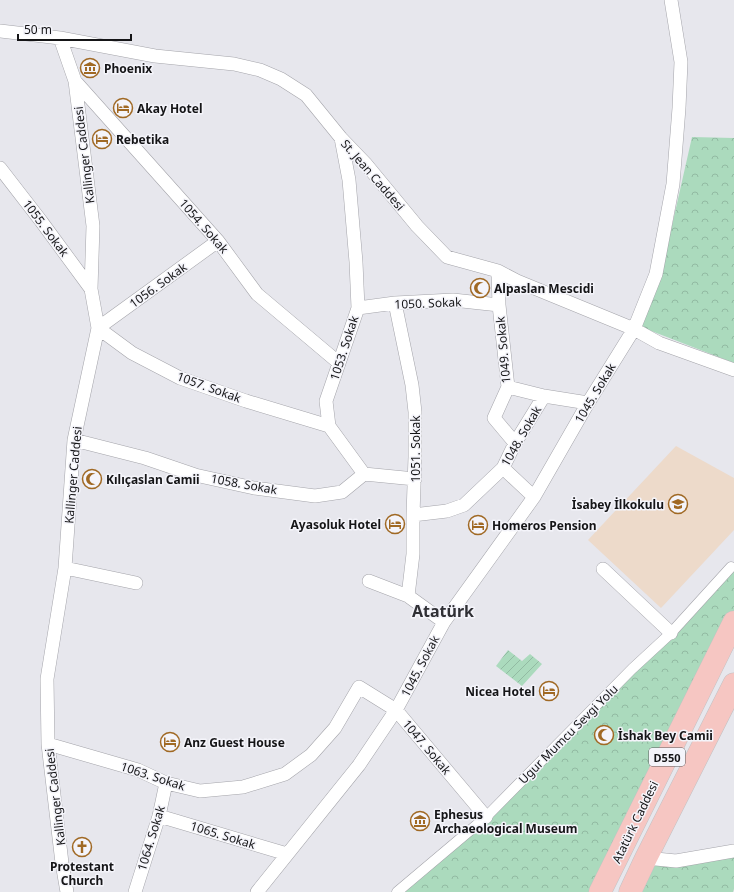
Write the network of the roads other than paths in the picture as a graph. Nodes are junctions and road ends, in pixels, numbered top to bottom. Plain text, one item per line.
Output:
1 (671, 0) edge
2 (0, 31) edge
3 (60, 38) junction
4 (75, 81) junction
5 (341, 138) junction
6 (0, 168) edge
7 (218, 241) junction
8 (498, 271) junction
9 (91, 289) junction
10 (395, 303) junction
11 (499, 305) junction
12 (358, 308) junction
13 (98, 328) junction
14 (634, 328) junction
15 (339, 364) junction
16 (734, 370) edge
17 (508, 387) junction
18 (544, 396) junction
19 (588, 403) junction
20 (329, 426) junction
21 (74, 440) junction
22 (515, 443) junction
23 (503, 468) junction
24 (364, 474) junction
25 (415, 479) junction
26 (534, 496) junction
27 (413, 515) junction
28 (731, 567) dead end
29 (65, 568) junction
30 (603, 569) dead end
31 (369, 580) dead end
32 (136, 583) dead end
33 (408, 596) junction
34 (444, 622) junction
35 (734, 622) edge
36 (671, 632) junction
37 (734, 684) edge
38 (359, 687) joint
39 (396, 710) junction
40 (48, 744) junction
41 (166, 783) junction
42 (159, 816) junction
43 (486, 818) junction
44 (734, 851) edge
45 (287, 854) junction
46 (646, 858) junction
47 (68, 892) edge
48 (135, 892) edge
49 (256, 892) edge
50 (397, 892) edge
51 (600, 892) edge
52 (630, 892) edge

1 - 14 street, 1045. Sokak
2 - 3 street, St. Jean Caddesi
3 - 4 street, Kallinger Caddesi
3 - 5 street, St. Jean Caddesi
4 - 7 street, 1054. Sokak
4 - 9 street, Kallinger Caddesi
5 - 8 street, St. Jean Caddesi
5 - 12 street, 1053. Sokak
6 - 9 street, 1055. Sokak
7 - 13 street, 1056. Sokak
7 - 15 street, 1054. Sokak
8 - 11 street, 1049. Sokak
8 - 14 street, St. Jean Caddesi
9 - 13 street, Kallinger Caddesi
10 - 11 street, 1050. Sokak
10 - 12 street, 1050. Sokak
10 - 25 street, 1051. Sokak
11 - 17 street, 1049. Sokak
12 - 15 street, 1053. Sokak
13 - 20 street, 1057. Sokak
13 - 21 street, Kallinger Caddesi
14 - 16 street, St. Jean Caddesi
14 - 19 street, 1045. Sokak
15 - 20 street, 1053. Sokak
17 - 18 street
17 - 22 street, 1049. Sokak
18 - 19 street
18 - 22 street, 1048. Sokak
19 - 26 street, 1045. Sokak
20 - 24 street, 1053. Sokak
21 - 24 street, 1058. Sokak
21 - 29 street, Kallinger Caddesi
22 - 23 street, 1048. Sokak
23 - 26 street
23 - 27 street, 1048. Sokak
24 - 25 street
25 - 27 street, 1051. Sokak
26 - 34 street, 1045. Sokak
27 - 33 street, 1051. Sokak
28 - 36 street, Ugur Mumcu Sevgi Yolu
29 - 32 street
29 - 40 street, Kallinger Caddesi
30 - 36 street
31 - 33 street
33 - 34 street
34 - 39 street, 1045. Sokak
35 - 51 highway, Atatürk Caddesi / D550
36 - 43 street, Ugur Mumcu Sevgi Yolu
37 - 46 highway, D550
38 - 39 street, 1047. Sokak
38 - 41 street, 1063. Sokak
39 - 43 street, 1047. Sokak
39 - 45 street, 1045. Sokak
40 - 41 street, 1063. Sokak
40 - 47 street, Kallinger Caddesi
41 - 42 street, 1064. Sokak
42 - 45 street, 1065. Sokak
42 - 48 street, 1064. Sokak
43 - 50 street, Ugur Mumcu Sevgi Yolu
44 - 46 street
45 - 49 street, 1045. Sokak
46 - 52 highway, D550

